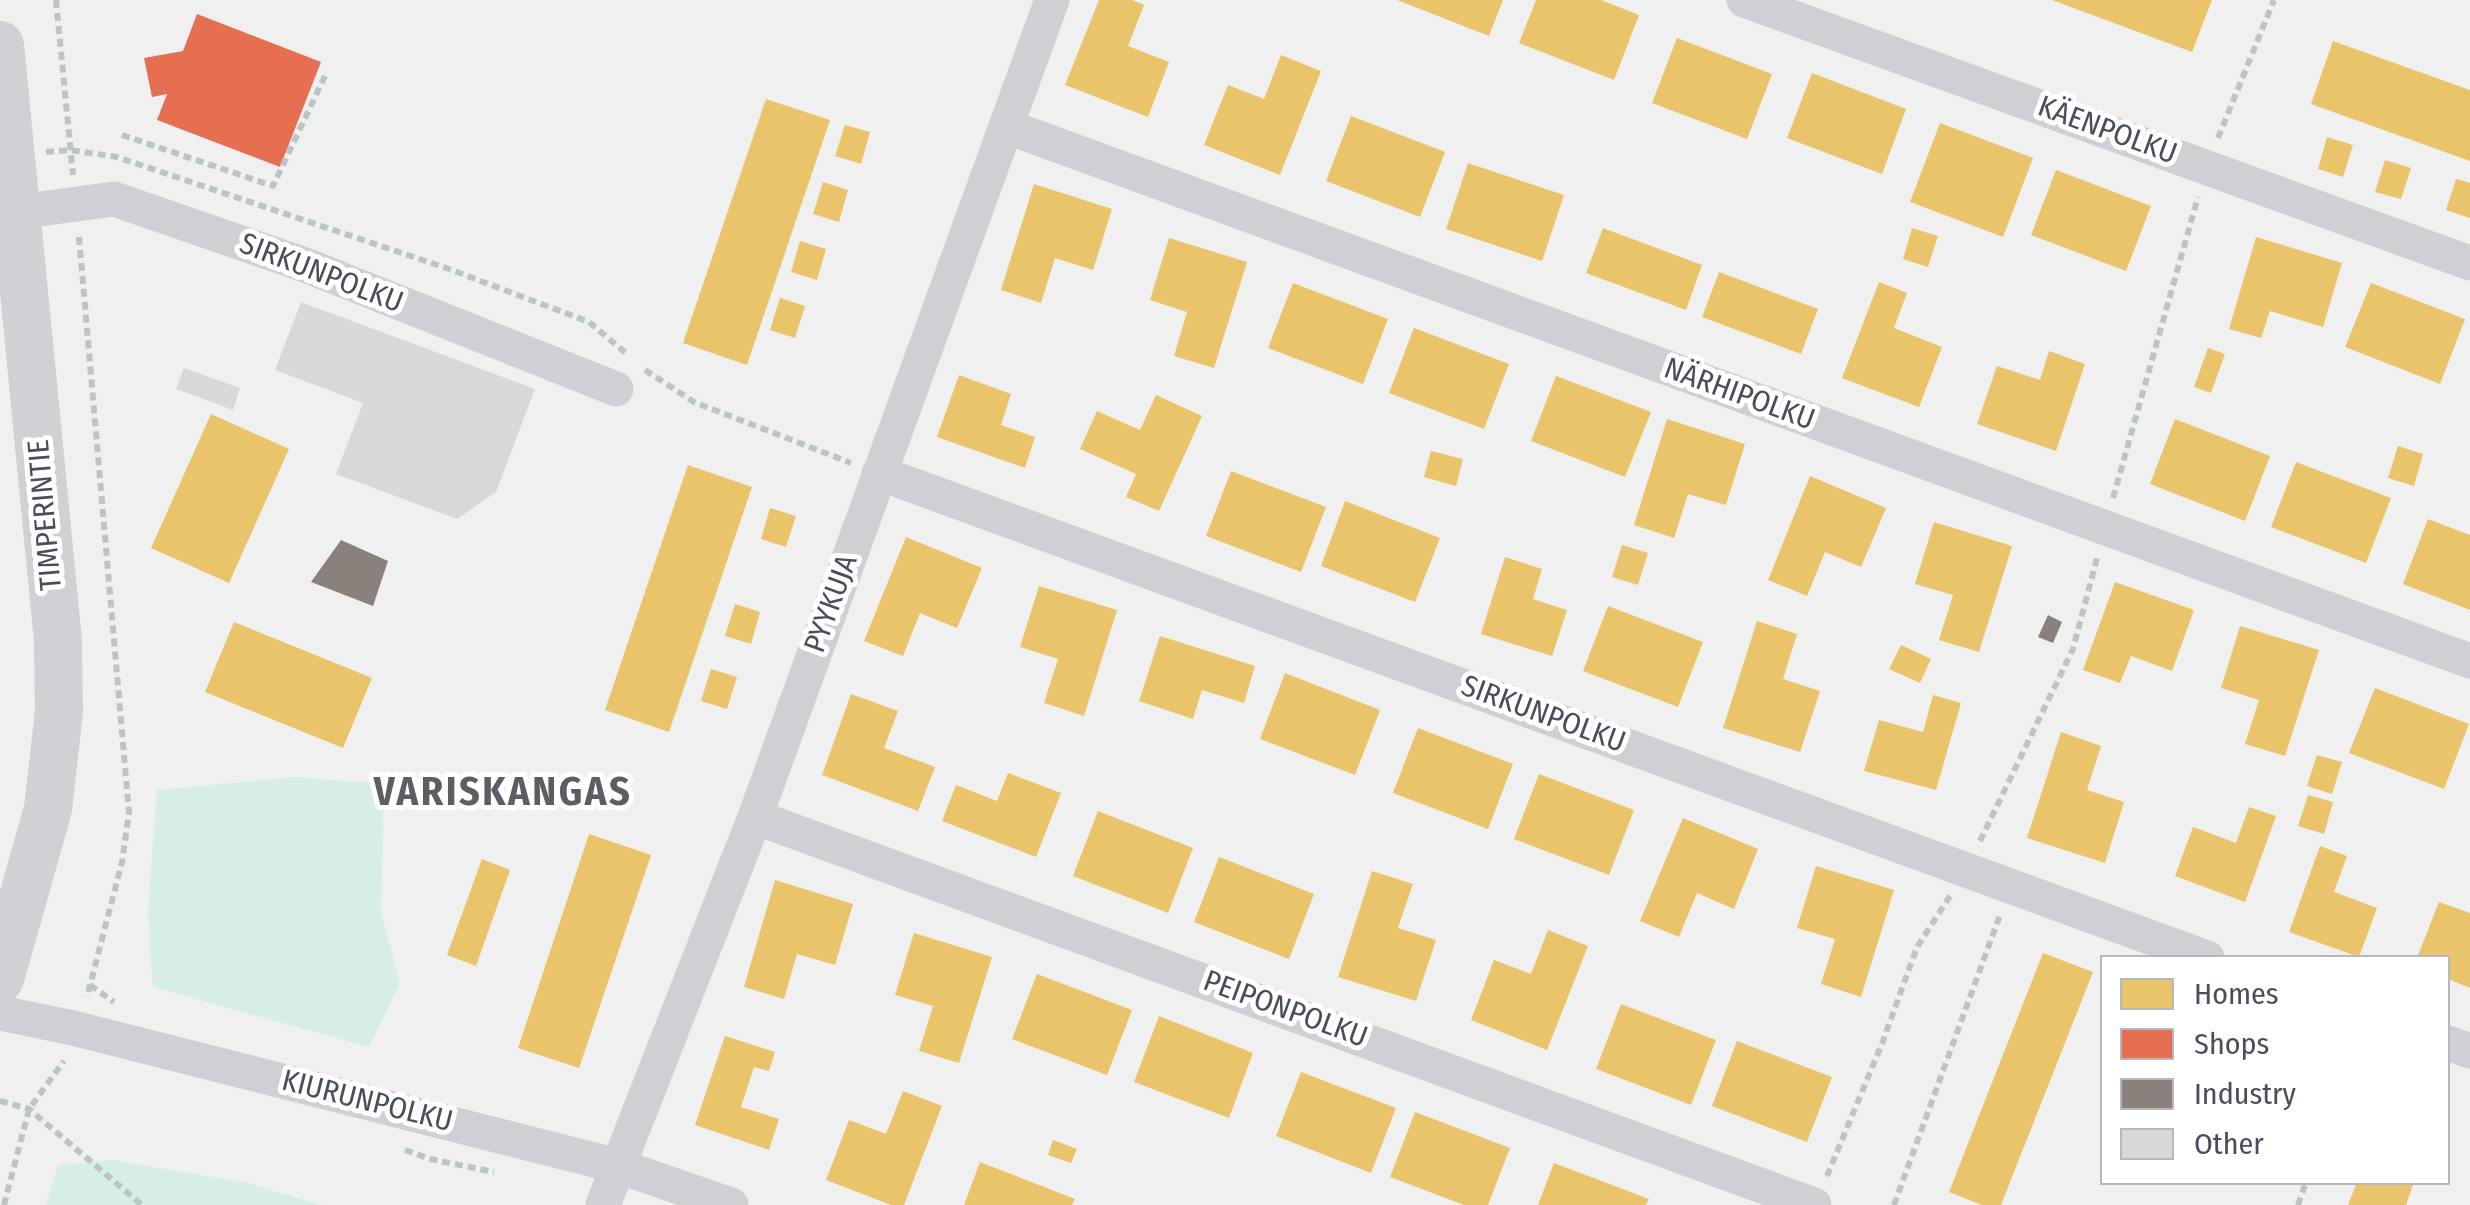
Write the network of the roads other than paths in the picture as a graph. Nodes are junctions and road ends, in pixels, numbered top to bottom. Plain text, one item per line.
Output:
1 (1052, 0) edge
2 (1744, 0) edge
3 (0, 45) edge
4 (1008, 127) junction
5 (18, 212) junction
6 (2470, 263) edge
7 (616, 389) dead end
8 (879, 472) junction
9 (2470, 661) edge
10 (755, 816) junction
11 (2199, 955) edge
12 (0, 979) edge
13 (0, 1014) edge
14 (618, 1166) junction
15 (603, 1205) edge
16 (731, 1205) edge
17 (1814, 1205) edge

1 - 4 street, PYYKUJA
2 - 6 street, KÄENPOLKU
3 - 5 street, TIMPERINTIE
4 - 8 street, PYYKUJA
4 - 9 street, NÄRHIPOLKU
5 - 7 street, SIRKUNPOLKU
5 - 12 street, TIMPERINTIE
8 - 10 street, PYYKUJA
8 - 11 street, SIRKUNPOLKU
10 - 14 street, PYYKUJA
10 - 17 street, PEIPONPOLKU
13 - 14 street, KIURUNPOLKU
14 - 15 street, PYYKUJA
14 - 16 street, KIURUNPOLKU

